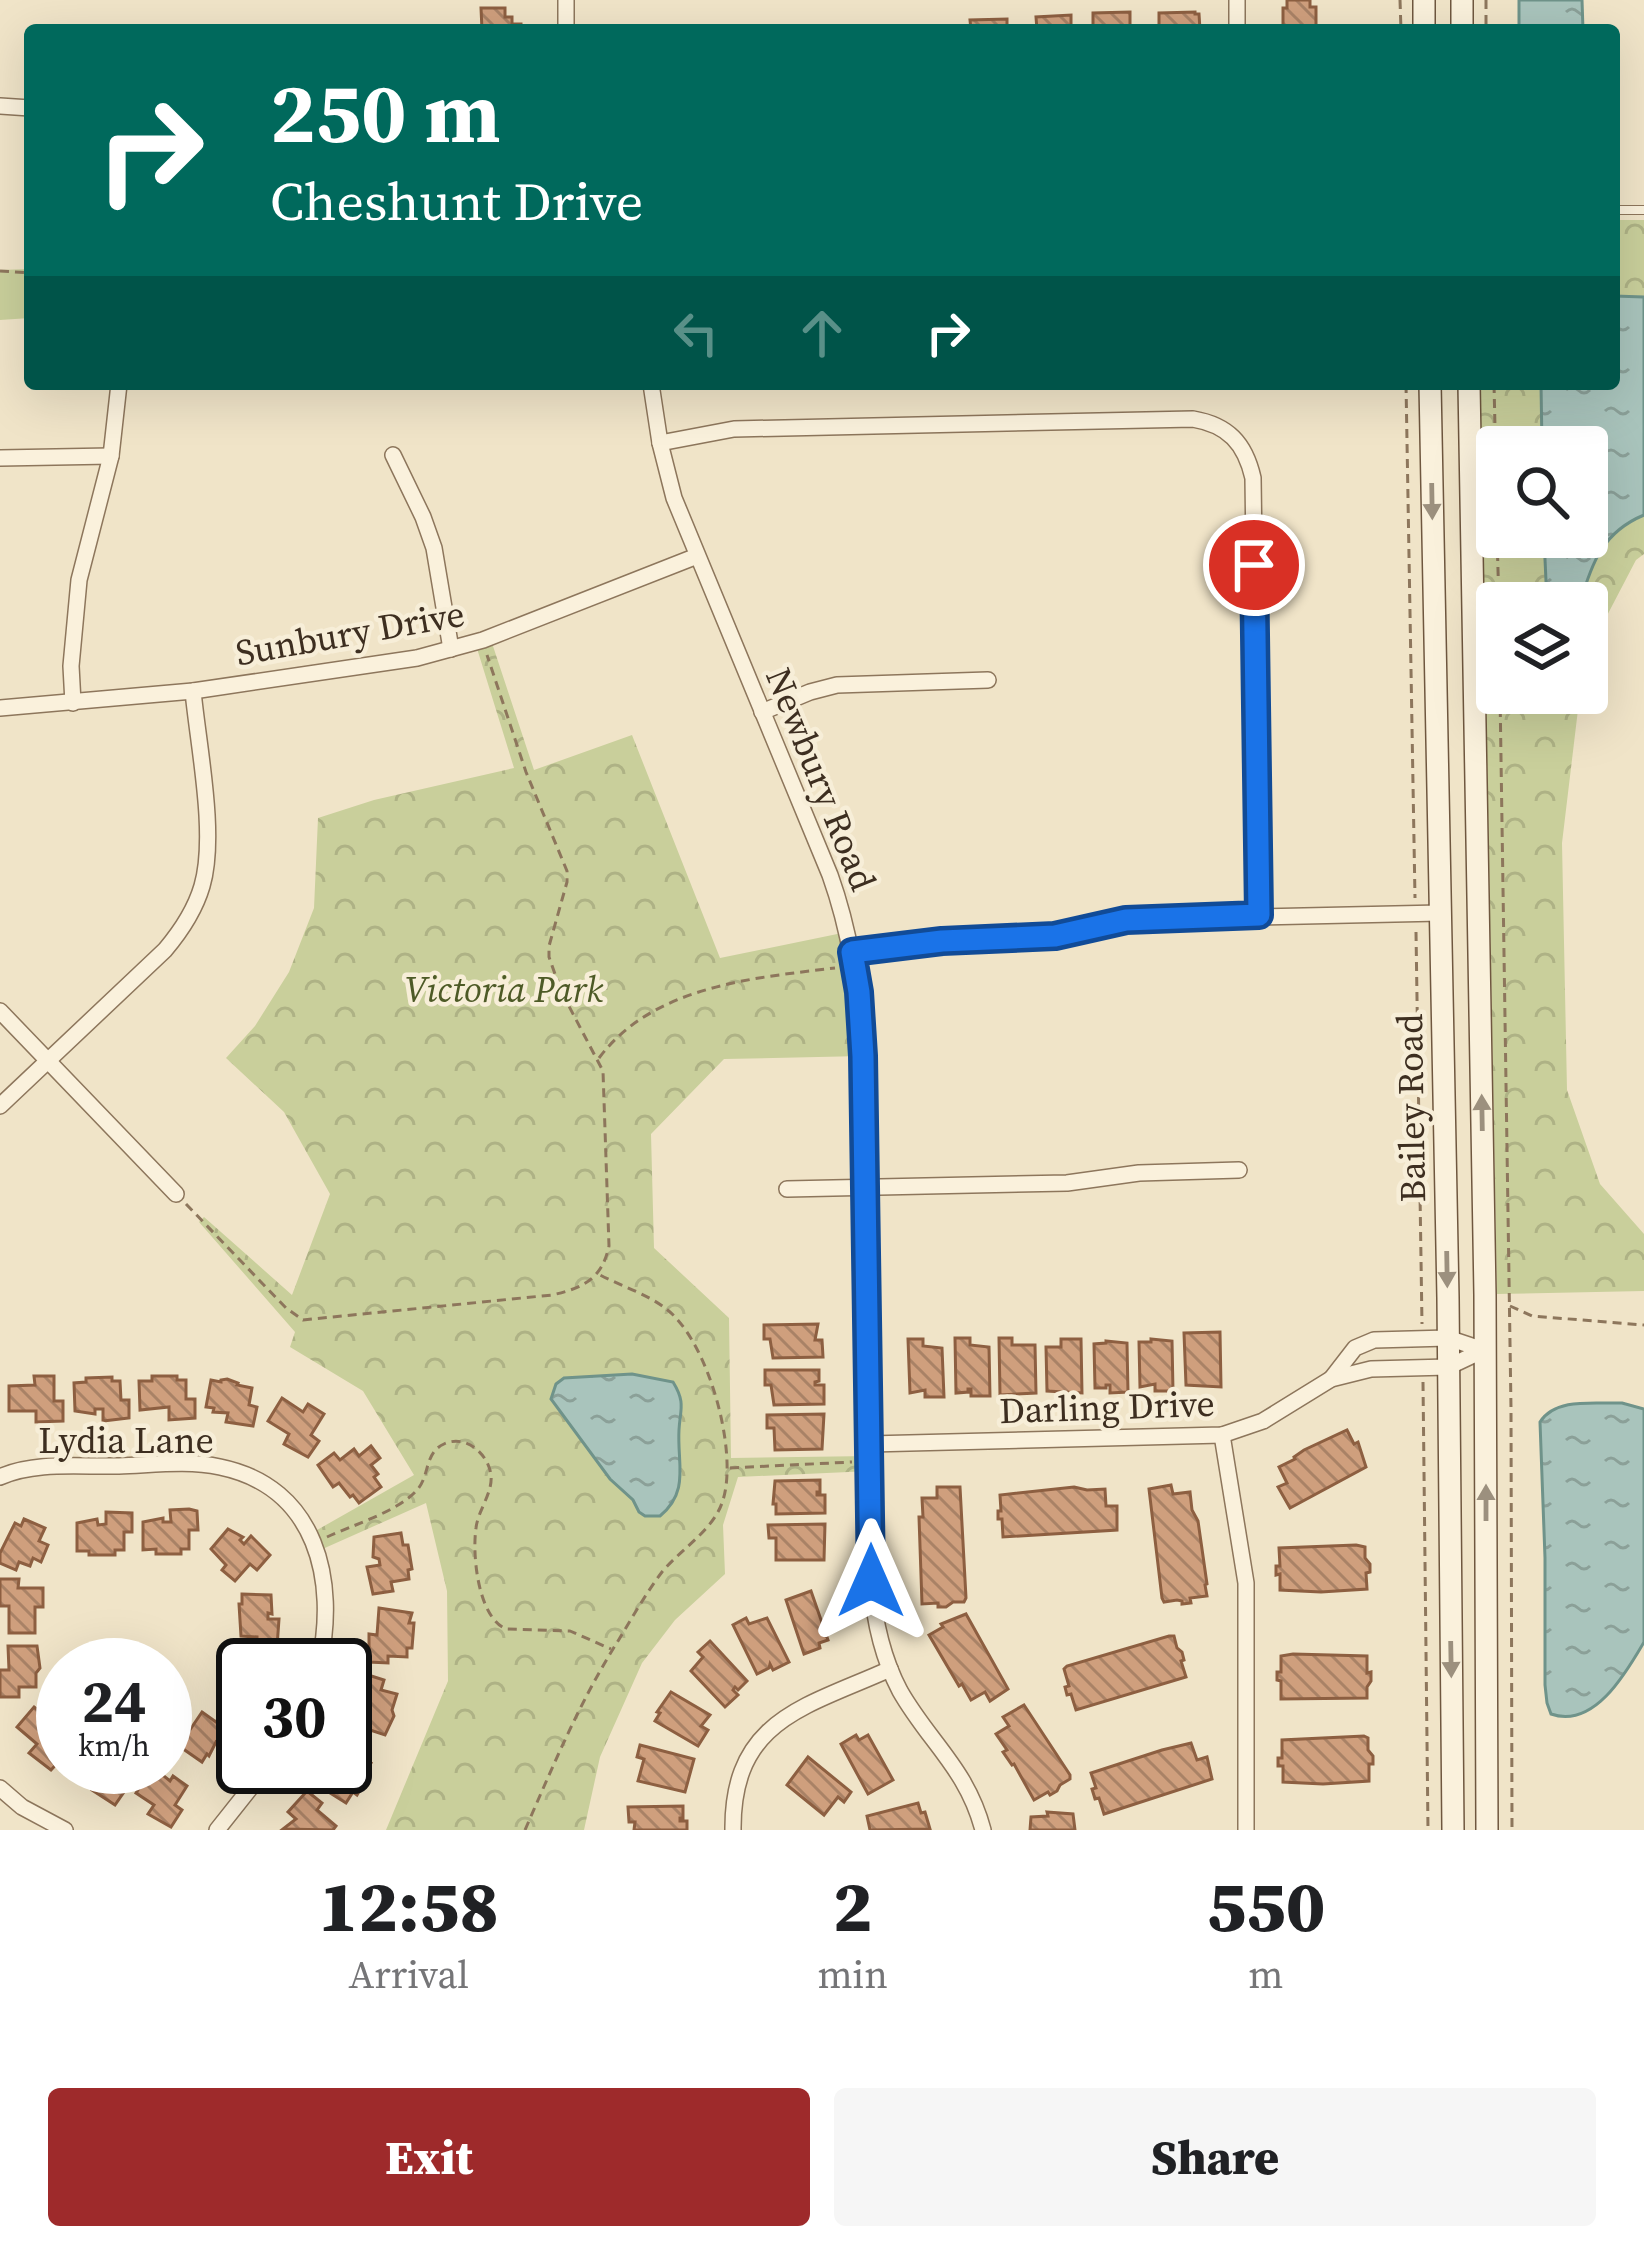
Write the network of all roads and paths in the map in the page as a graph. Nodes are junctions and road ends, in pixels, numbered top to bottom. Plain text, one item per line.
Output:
1 (118, 390) edge
2 (652, 390) edge
3 (1406, 390) edge
4 (1430, 390) edge
5 (1469, 390) edge
6 (1495, 390) edge
7 (1496, 426) edge
8 (660, 442) junction
9 (393, 455) dead end
10 (111, 456) junction
11 (0, 458) edge
12 (697, 556) junction
13 (483, 640) junction
14 (451, 650) junction
15 (988, 680) dead end
16 (193, 691) junction
17 (73, 703) junction
18 (0, 708) edge
19 (762, 712) junction
20 (1500, 714) edge
21 (1416, 913) junction
22 (1439, 913) junction
23 (1259, 915) junction
24 (853, 959) junction
25 (0, 1011) edge
26 (598, 1058) junction
27 (47, 1061) junction
28 (0, 1106) edge
29 (1239, 1170) dead end
30 (866, 1187) junction
31 (787, 1190) dead end
32 (176, 1194) joint
33 (598, 1274) junction
34 (1509, 1305) junction
35 (1644, 1325) edge
36 (1423, 1338) junction
37 (1448, 1338) junction
38 (1484, 1350) junction
39 (1448, 1366) junction
40 (1423, 1367) junction
41 (1331, 1378) junction
42 (1222, 1435) junction
43 (870, 1444) junction
44 (870, 1464) junction
45 (728, 1468) junction
46 (0, 1477) edge
47 (314, 1543) junction
48 (324, 1638) edge
49 (613, 1649) junction
50 (890, 1669) junction
51 (0, 1788) edge
52 (246, 1794) edge
53 (65, 1830) edge
54 (218, 1830) edge
55 (524, 1830) edge
56 (733, 1830) edge
57 (983, 1830) edge
58 (1246, 1830) edge
59 (1428, 1830) edge
60 (1453, 1830) edge
61 (1487, 1830) edge
62 (1512, 1830) edge

1 - 10 street
2 - 8 street, Newbury Road
3 - 21 path
4 -> 22 main road, Bailey Road
38 -> 5 main road, Bailey Road
6 - 7 path
8 - 12 street, Newbury Road
8 - 23 street
9 - 14 street
10 - 11 street
10 - 17 street
12 - 13 street, Sunbury Drive
12 - 19 street, Newbury Road
13 - 14 street, Sunbury Drive
13 - 26 path
14 - 16 street, Sunbury Drive
15 - 19 street
16 - 17 street, Sunbury Drive
16 - 27 street
17 - 18 street, Sunbury Drive
19 - 24 street, Newbury Road
20 - 34 path
21 - 22 street
21 - 23 street
21 - 36 path
22 -> 37 main road, Bailey Road
23 - 24 street
24 - 26 path
24 - 30 street, Newbury Road
25 - 27 street
26 - 33 path
27 - 28 street
27 - 32 street
29 - 30 street
30 - 31 street
30 - 43 street, Newbury Road
32 - 33 path
33 - 45 path
34 - 35 path
34 - 62 path
36 - 37 street, Darling Drive
36 - 41 street, Darling Drive
37 - 38 street, Darling Drive
37 - 39 main road, Bailey Road
38 - 39 street, Darling Drive
61 -> 38 main road, Bailey Road
39 - 40 street, Darling Drive
39 -> 60 main road, Bailey Road
40 - 41 street, Darling Drive
40 - 59 path
41 - 42 street, Darling Drive
42 - 43 street, Darling Drive
42 - 58 street
43 - 44 street, Newbury Road
44 - 45 path
44 - 50 street, Newbury Road
45 - 49 path
46 - 47 street, Lydia Lane
47 - 48 street, Lydia Lane
47 - 49 path
49 - 55 path
50 - 56 street
50 - 57 street, Newbury Road
51 - 53 street
52 - 54 street

